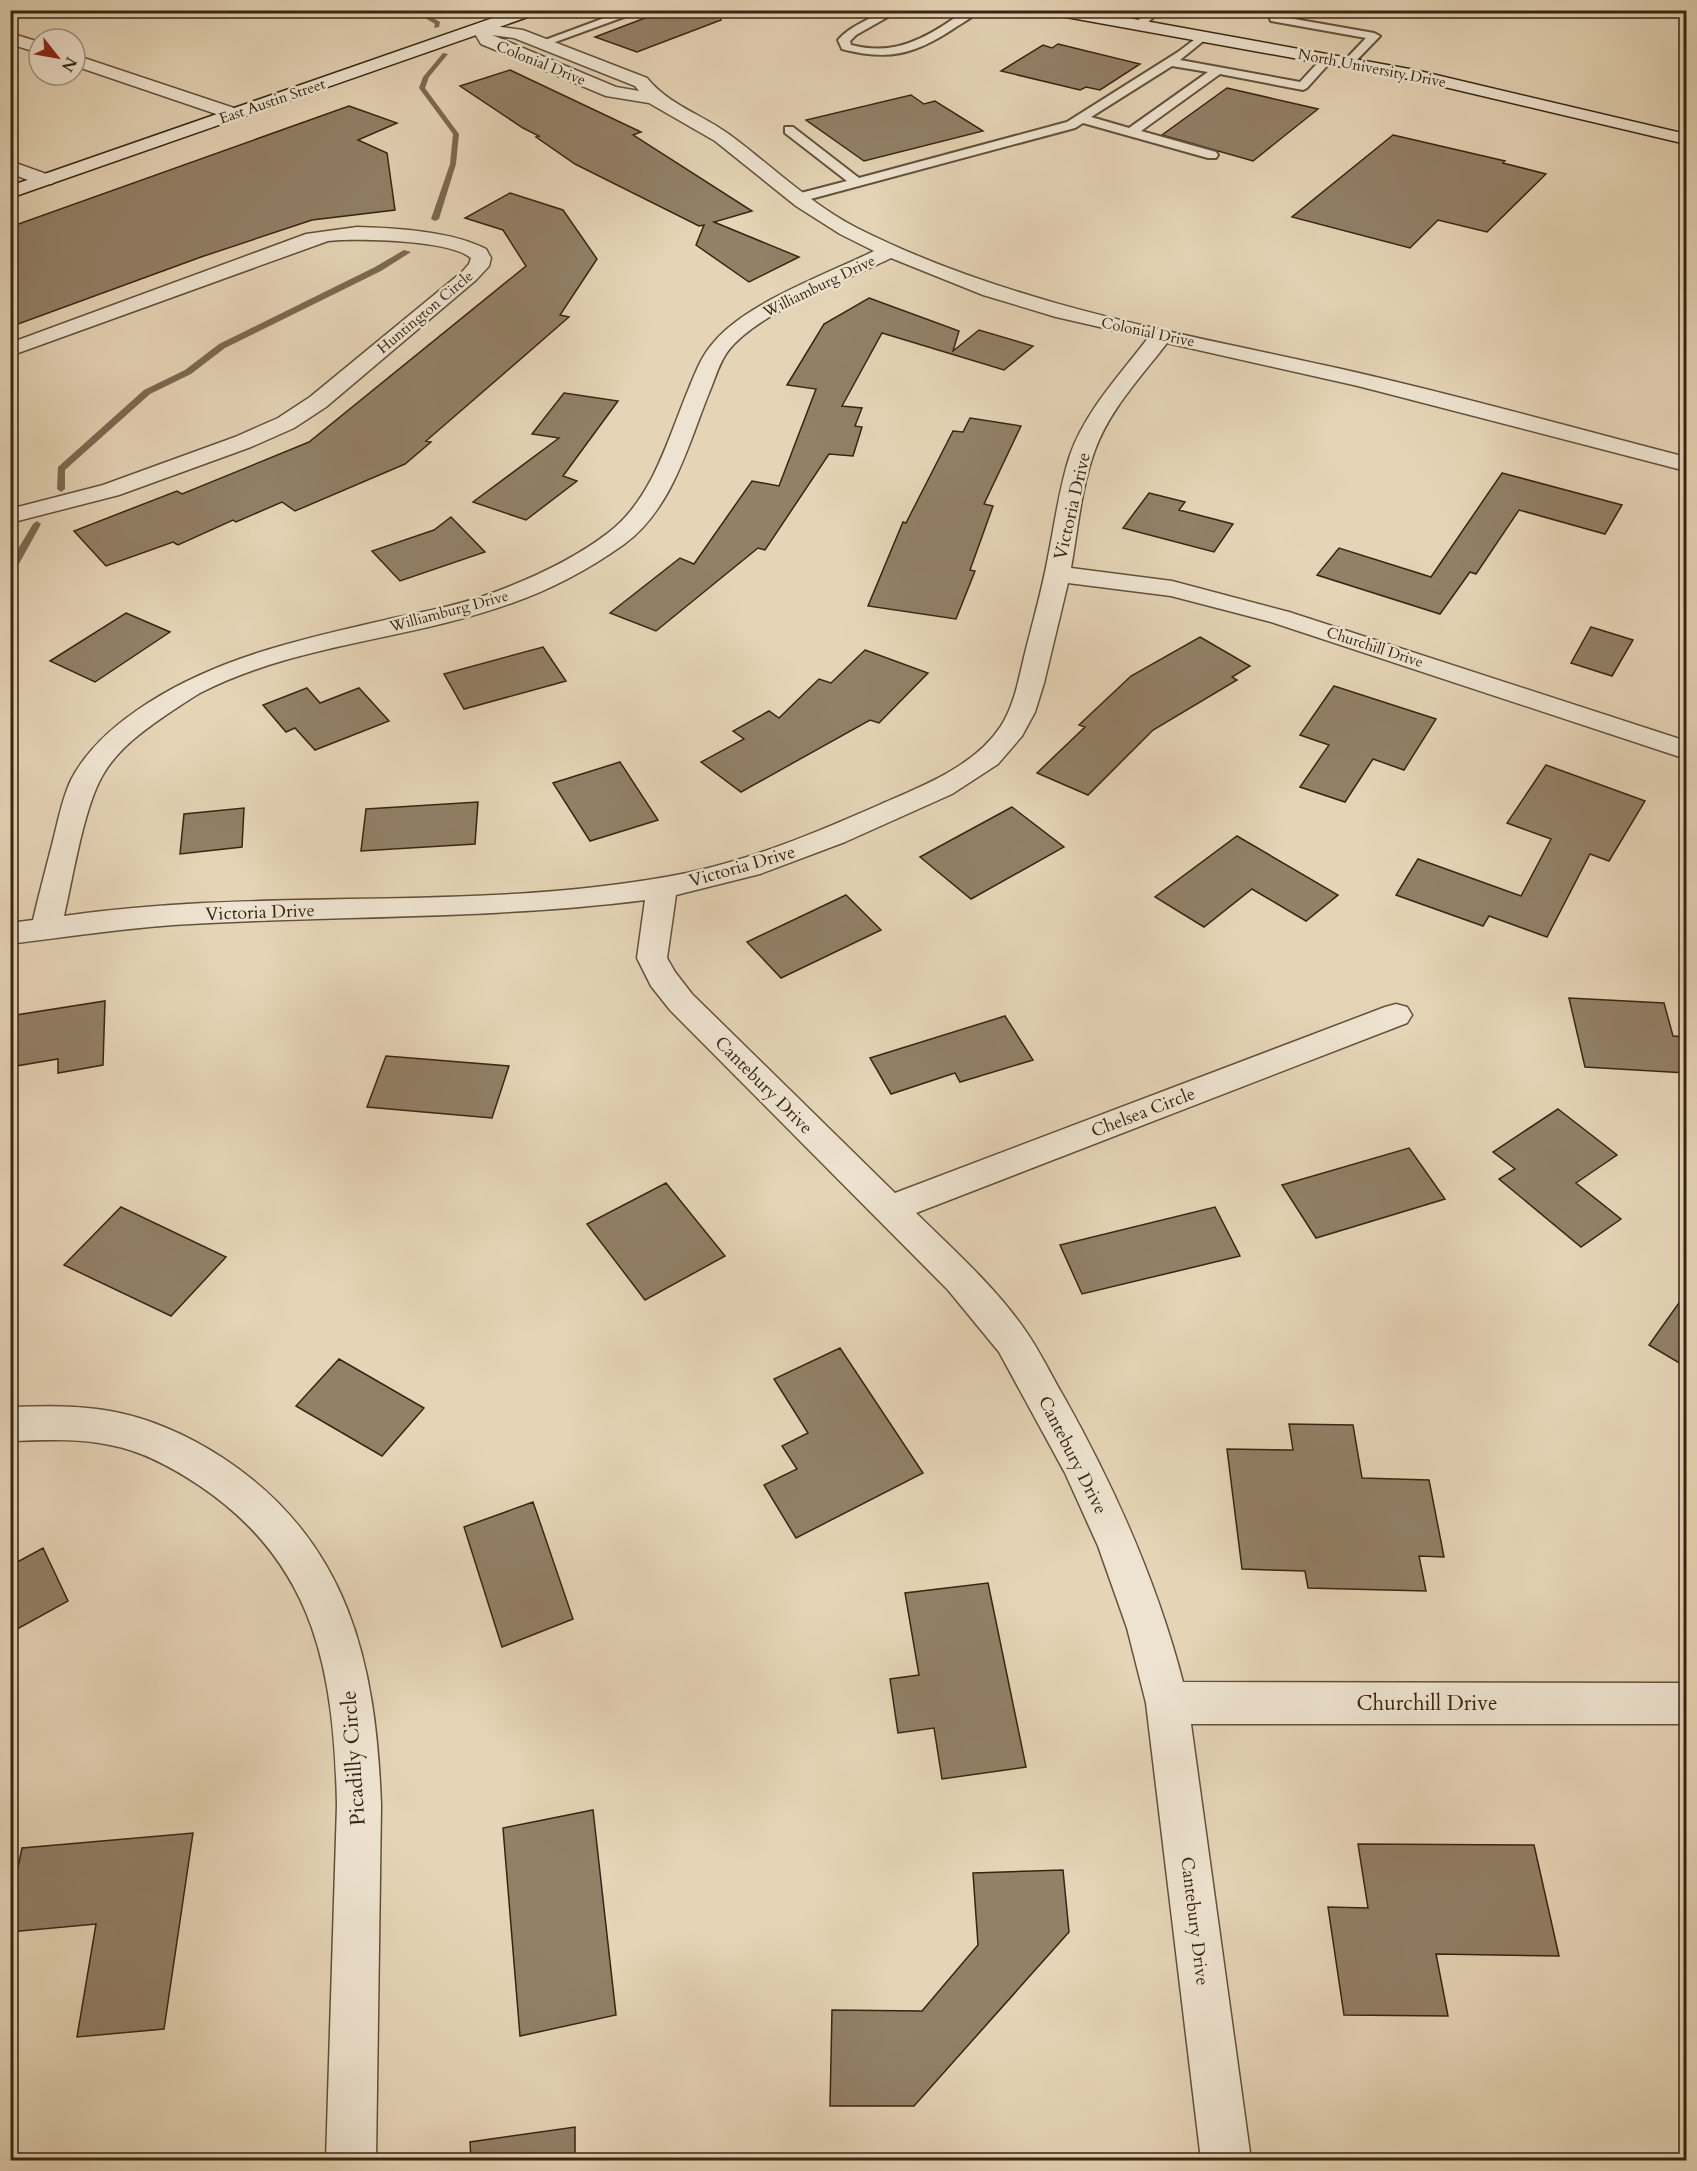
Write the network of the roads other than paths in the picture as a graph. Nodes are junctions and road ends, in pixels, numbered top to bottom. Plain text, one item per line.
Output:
1 (533, 10) edge
2 (638, 10) edge
3 (895, 10) edge
4 (975, 10) edge
5 (1055, 10) edge
6 (1156, 10) edge
7 (1284, 10) edge
8 (1138, 26) junction
9 (480, 29) junction
10 (1203, 36) junction
11 (10, 38) edge
12 (27, 44) edge
13 (543, 44) junction
14 (1328, 58) junction
15 (1170, 62) junction
16 (1350, 62) junction
17 (87, 64) edge
18 (1215, 77) junction
19 (1201, 96) dead end
20 (654, 98) junction
21 (1179, 98) junction
22 (234, 114) junction
23 (1083, 119) junction
24 (789, 129) dead end
25 (1131, 132) junction
26 (1686, 139) edge
27 (1212, 155) dead end
28 (10, 166) edge
29 (45, 180) junction
30 (857, 183) junction
31 (10, 192) edge
32 (798, 198) junction
33 (890, 251) junction
34 (1162, 335) junction
35 (10, 350) edge
36 (1686, 464) edge
37 (10, 516) edge
38 (1057, 574) junction
39 (1686, 750) edge
40 (662, 888) junction
41 (46, 928) junction
42 (10, 934) edge
43 (1396, 1015) dead end
44 (890, 1209) junction
45 (10, 1424) edge
46 (1167, 1703) junction
47 (1686, 1703) edge
48 (351, 2160) edge
49 (1226, 2160) edge

1 - 9 street, East Austin Street
2 - 13 lane
3 - 4 lane
5 - 8 street, North University Drive
6 - 8 lane
7 - 16 lane
8 - 10 street, North University Drive
9 - 13 street, Colonial Drive
9 - 20 street, Colonial Drive
9 - 22 street, East Austin Street
10 - 14 street, North University Drive
10 - 15 lane
11 - 12 street
13 - 20 street, Colonial Drive
14 - 16 street, North University Drive
14 - 18 lane
15 - 18 lane
15 - 23 lane
16 - 26 street, North University Drive
17 - 22 street
18 - 21 lane
19 - 21 lane
20 - 32 street, Colonial Drive
21 - 25 lane
22 - 29 street, East Austin Street
23 - 25 lane
23 - 30 lane
24 - 30 lane
25 - 27 lane
28 - 29 street
29 - 31 street, East Austin Street
30 - 32 lane
32 - 33 street, Colonial Drive
33 - 34 street, Colonial Drive
33 - 41 street, Williamburg Drive
34 - 36 street, Colonial Drive
34 - 38 street, Victoria Drive
35 - 37 street, Huntington Circle
38 - 39 street, Churchill Drive
38 - 40 street, Victoria Drive
40 - 41 street, Victoria Drive
40 - 44 street, Cantebury Drive
41 - 42 street, Victoria Drive
43 - 44 street, Chelsea Circle
44 - 46 street, Cantebury Drive
45 - 48 street, Picadilly Circle
46 - 47 street, Churchill Drive
46 - 49 street, Cantebury Drive

